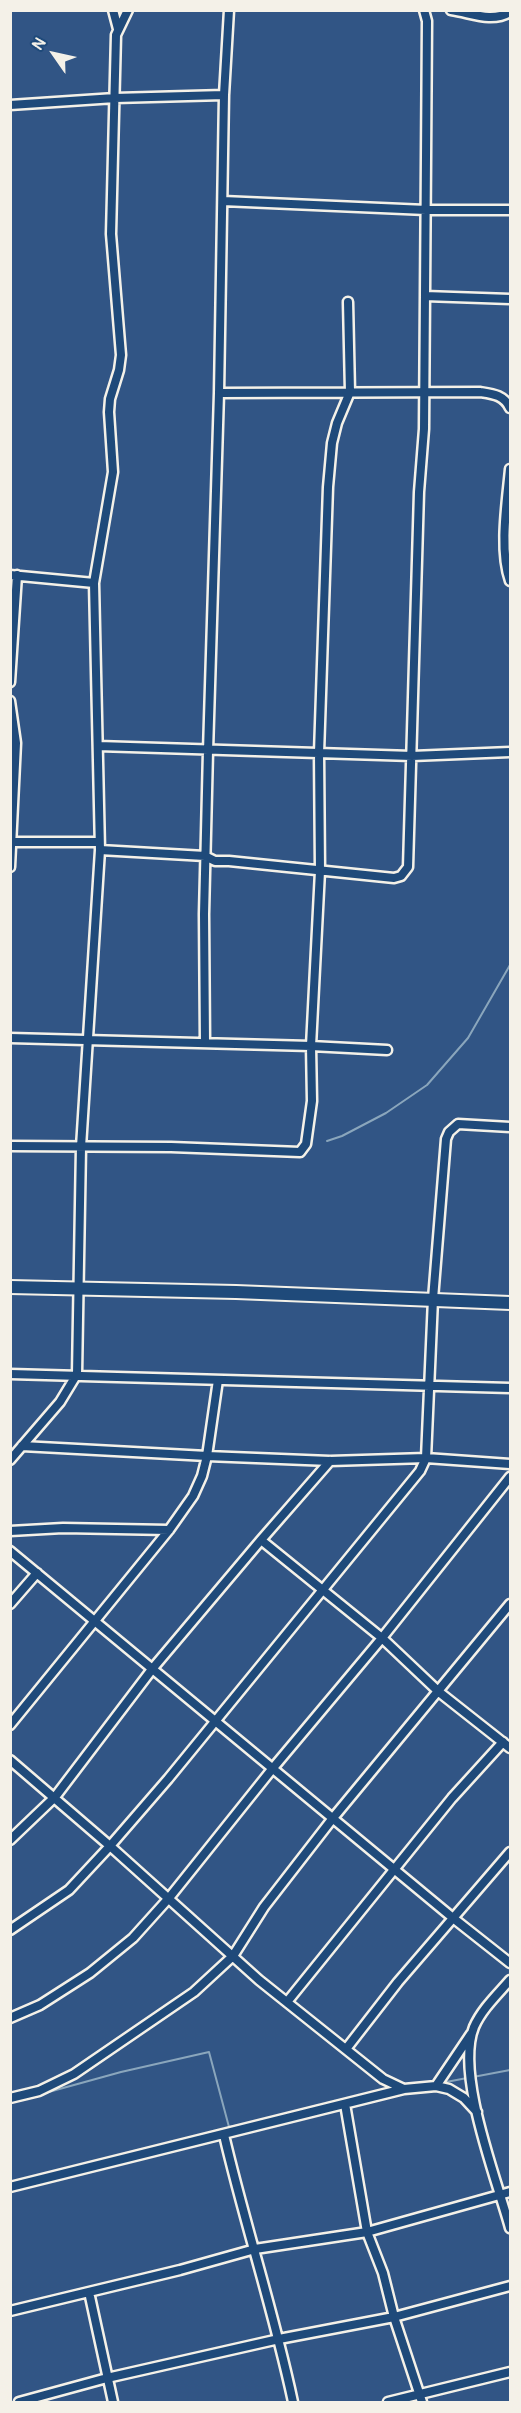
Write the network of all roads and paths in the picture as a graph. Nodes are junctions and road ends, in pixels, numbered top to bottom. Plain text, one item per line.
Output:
1 (113, 10) edge
2 (128, 10) edge
3 (229, 10) edge
4 (424, 10) edge
5 (451, 10) edge
6 (510, 12) edge
7 (118, 29) junction
8 (224, 95) junction
9 (115, 98) junction
10 (10, 105) edge
11 (223, 201) junction
12 (426, 210) junction
13 (510, 210) edge
14 (425, 296) junction
15 (510, 299) edge
16 (348, 302) dead end
17 (350, 392) junction
18 (424, 392) junction
19 (219, 393) junction
20 (510, 408) edge
21 (510, 469) edge
22 (14, 575) edge
23 (510, 581) edge
24 (94, 583) junction
25 (10, 682) edge
26 (10, 701) edge
27 (98, 746) junction
28 (208, 751) junction
29 (510, 752) edge
30 (319, 753) junction
31 (412, 756) junction
32 (11, 842) edge
33 (100, 846) junction
34 (205, 856) junction
35 (10, 867) edge
36 (320, 871) junction
37 (10, 1038) edge
38 (87, 1040) junction
39 (205, 1043) junction
40 (311, 1046) junction
41 (387, 1050) dead end
42 (510, 1127) edge
43 (10, 1146) edge
44 (81, 1147) junction
45 (10, 1287) edge
46 (80, 1288) junction
47 (433, 1299) junction
48 (510, 1303) edge
49 (10, 1374) edge
50 (77, 1374) junction
51 (218, 1380) junction
52 (428, 1386) junction
53 (510, 1389) edge
54 (22, 1446) junction
55 (207, 1456) junction
56 (426, 1458) junction
57 (10, 1460) edge
58 (330, 1461) junction
59 (510, 1464) edge
60 (510, 1478) edge
61 (169, 1530) junction
62 (10, 1531) edge
63 (261, 1540) junction
64 (10, 1551) edge
65 (37, 1574) junction
66 (321, 1589) junction
67 (10, 1604) edge
68 (510, 1604) edge
69 (95, 1622) junction
70 (382, 1638) junction
71 (153, 1668) junction
72 (439, 1692) junction
73 (214, 1721) junction
74 (10, 1725) edge
75 (503, 1742) junction
76 (510, 1748) edge
77 (10, 1760) edge
78 (273, 1768) junction
79 (55, 1797) junction
80 (333, 1818) junction
81 (10, 1840) edge
82 (110, 1846) junction
83 (510, 1852) edge
84 (395, 1868) junction
85 (169, 1898) junction
86 (453, 1918) junction
87 (10, 1930) edge
88 (233, 1956) junction
89 (510, 1963) edge
90 (510, 1980) edge
91 (287, 2002) junction
92 (10, 2018) edge
93 (474, 2029) junction
94 (346, 2049) junction
95 (436, 2086) junction
96 (404, 2089) junction
97 (10, 2098) edge
98 (345, 2104) junction
99 (477, 2112) junction
100 (224, 2135) junction
101 (10, 2187) edge
102 (510, 2192) edge
103 (501, 2195) junction
104 (510, 2228) edge
105 (367, 2232) junction
106 (255, 2249) junction
107 (510, 2286) edge
108 (89, 2292) junction
109 (10, 2311) edge
110 (394, 2317) junction
111 (279, 2339) junction
112 (510, 2372) edge
113 (107, 2378) junction
114 (421, 2399) edge
115 (19, 2403) edge
116 (113, 2403) edge
117 (293, 2403) edge
118 (388, 2403) edge

1 - 7 street
2 - 7 street
3 - 8 street
4 - 12 street
5 - 6 street
7 - 9 street
8 - 9 street
8 - 11 street
9 - 10 street
9 - 24 street
11 - 12 street
11 - 19 street
12 - 13 street
12 - 14 street
14 - 15 street
14 - 18 street
16 - 17 street
17 - 18 street
17 - 19 street
17 - 30 street
18 - 20 street
18 - 31 street
19 - 28 street
21 - 23 street
22 - 24 street
22 - 25 street
24 - 27 street
26 - 32 street
27 - 28 street
27 - 33 street
28 - 30 street
28 - 34 street
29 - 31 street
30 - 31 street
30 - 36 street
31 - 36 street
32 - 33 street
32 - 35 street
33 - 34 street
33 - 38 street
34 - 36 street
34 - 39 street
36 - 40 street
37 - 38 street
38 - 39 street
38 - 44 street
39 - 40 street
40 - 41 street
40 - 44 street
42 - 47 street
43 - 44 street
44 - 46 street
45 - 46 main road
46 - 47 main road
46 - 50 street
47 - 48 main road
47 - 52 street
49 - 50 street
50 - 51 street
50 - 54 street
51 - 52 street
51 - 55 street
52 - 53 street
52 - 56 street
54 - 55 street
54 - 57 street
55 - 58 street
55 - 61 street
56 - 58 street
56 - 59 street
56 - 66 street
58 - 63 street
60 - 70 street
61 - 62 street
61 - 69 street
63 - 66 street
63 - 71 street
64 - 65 street
65 - 67 street
65 - 69 street
66 - 70 street
66 - 73 street
68 - 72 street
69 - 71 street
69 - 74 street
70 - 72 street
70 - 78 street
71 - 73 street
71 - 79 street
72 - 75 street
72 - 80 street
73 - 78 street
73 - 82 street
75 - 76 street
75 - 84 street
77 - 79 street
78 - 80 street
78 - 85 street
79 - 81 street
79 - 82 street
80 - 84 street
80 - 88 street
82 - 85 street
82 - 87 street
83 - 86 street
84 - 86 street
84 - 91 street
85 - 88 street
85 - 92 street
86 - 89 street
86 - 94 street
88 - 91 street
88 - 97 street
90 - 93 street
91 - 94 street
93 - 95 street
93 - 99 street
94 - 96 street
95 - 96 street
95 - 99 street
96 - 98 street
98 - 100 street
98 - 105 street
99 - 103 street
100 - 101 street
100 - 106 street
102 - 103 street
103 - 104 street
103 - 105 street
105 - 106 street
105 - 110 street
106 - 108 street
106 - 111 street
107 - 110 street
108 - 109 street
108 - 113 street
110 - 111 street
110 - 114 street
111 - 113 street
111 - 117 street
112 - 114 street
113 - 115 street
113 - 116 street
114 - 118 street

